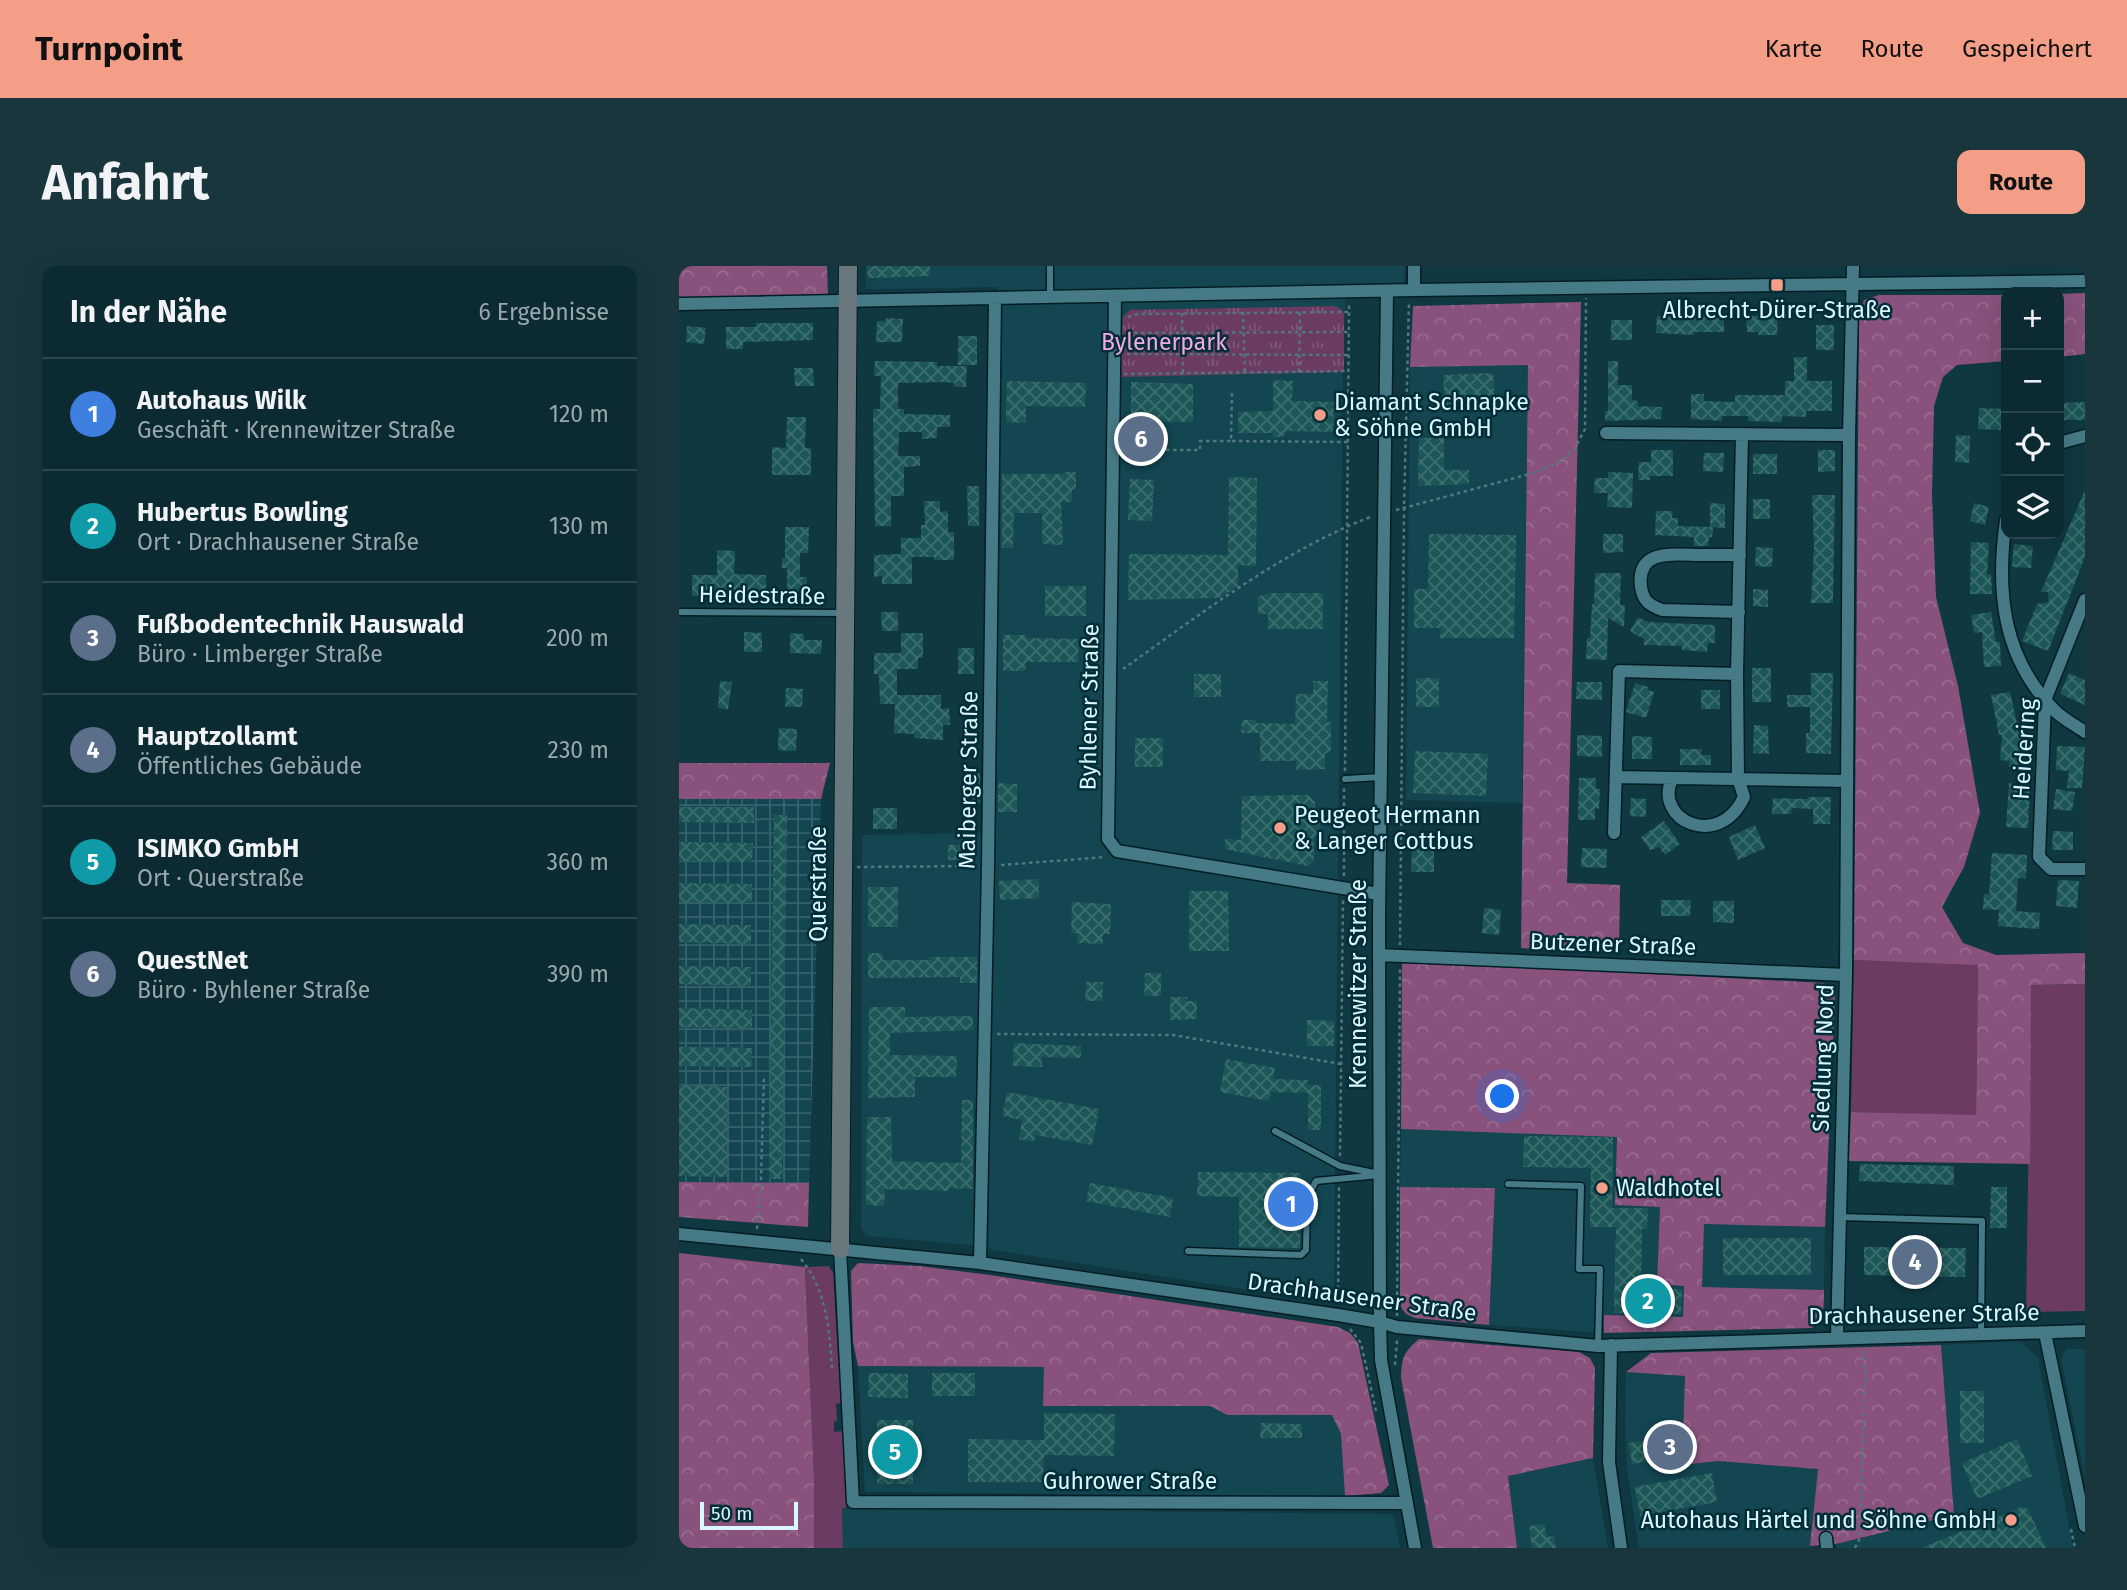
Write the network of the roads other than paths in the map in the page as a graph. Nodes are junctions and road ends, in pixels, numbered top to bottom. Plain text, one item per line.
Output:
1 (848, 266) edge
2 (1050, 266) edge
3 (1414, 266) edge
4 (1853, 266) edge
5 (2085, 282) edge
6 (1853, 284) junction
7 (1411, 290) junction
8 (1387, 291) junction
9 (1115, 296) junction
10 (1050, 297) junction
11 (995, 298) junction
12 (848, 300) junction
13 (679, 304) edge
14 (1606, 433) dead end
15 (1742, 434) junction
16 (1849, 435) junction
17 (2085, 436) edge
18 (2064, 442) edge
19 (2004, 539) edge
20 (1740, 555) junction
21 (2085, 600) edge
22 (679, 612) edge
23 (1739, 612) junction
24 (845, 613) junction
25 (1737, 674) junction
26 (2045, 700) junction
27 (2085, 732) edge
28 (1616, 777) junction
29 (1381, 778) junction
30 (1738, 778) junction
31 (1345, 779) road end
32 (1672, 779) junction
33 (1847, 781) junction
34 (1614, 833) dead end
35 (2085, 869) edge
36 (1379, 894) junction
37 (1379, 955) junction
38 (1846, 975) junction
39 (1275, 1131) dead end
40 (1379, 1175) junction
41 (1508, 1184) dead end
42 (1840, 1217) junction
43 (679, 1234) edge
44 (840, 1249) junction
45 (1188, 1251) dead end
46 (980, 1263) junction
47 (1380, 1322) junction
48 (2085, 1331) edge
49 (2045, 1333) junction
50 (1981, 1334) junction
51 (1837, 1337) junction
52 (1604, 1345) junction
53 (853, 1502) joint
54 (1406, 1503) junction
55 (2085, 1526) edge
56 (1415, 1548) edge
57 (1621, 1548) edge

1 - 12 street, Querstraße
2 - 10 lane
3 - 7 street
4 - 6 street
5 - 6 street
6 - 7 street
6 - 16 street, Siedlung Nord
7 - 8 street
8 - 9 street
8 - 29 street, Krennewitzer Straße
9 - 10 street
9 - 36 street, Byhlener Straße
10 - 11 street
11 - 12 street
11 - 46 street, Maiberger Straße
12 - 13 street
12 - 24 street, Querstraße
14 - 15 street
15 - 16 street
15 - 20 street
16 - 33 street, Siedlung Nord
17 - 18 street
19 - 26 street
20 - 23 street
20 - 23 street
21 - 26 street, Heidering
22 - 24 lane, Heidestraße
23 - 25 street
24 - 44 street, Querstraße
25 - 28 street
25 - 30 street
26 - 27 street
26 - 35 street, Heidering
28 - 32 street
28 - 34 street
29 - 31 lane
29 - 36 street, Krennewitzer Straße
30 - 32 street
30 - 32 street
30 - 33 street
33 - 38 street, Siedlung Nord
36 - 37 street, Krennewitzer Straße
37 - 38 street, Butzener Straße
37 - 40 street, Krennewitzer Straße
38 - 42 street, Siedlung Nord
39 - 40 lane
40 - 45 lane
40 - 47 street, Krennewitzer Straße
41 - 52 lane
42 - 50 lane
42 - 51 street, Siedlung Nord
43 - 44 street, Drachhausener Straße
44 - 46 street, Drachhausener Straße
44 - 53 street, Querstraße
46 - 47 street, Drachhausener Straße
47 - 52 street, Drachhausener Straße
47 - 54 street, Krennewitzer Straße
48 - 49 street, Drachhausener Straße
49 - 50 street, Drachhausener Straße
49 - 55 street
50 - 51 street, Drachhausener Straße
51 - 52 street, Drachhausener Straße
52 - 57 street
53 - 54 street, Guhrower Straße
54 - 56 street, Krennewitzer Straße

